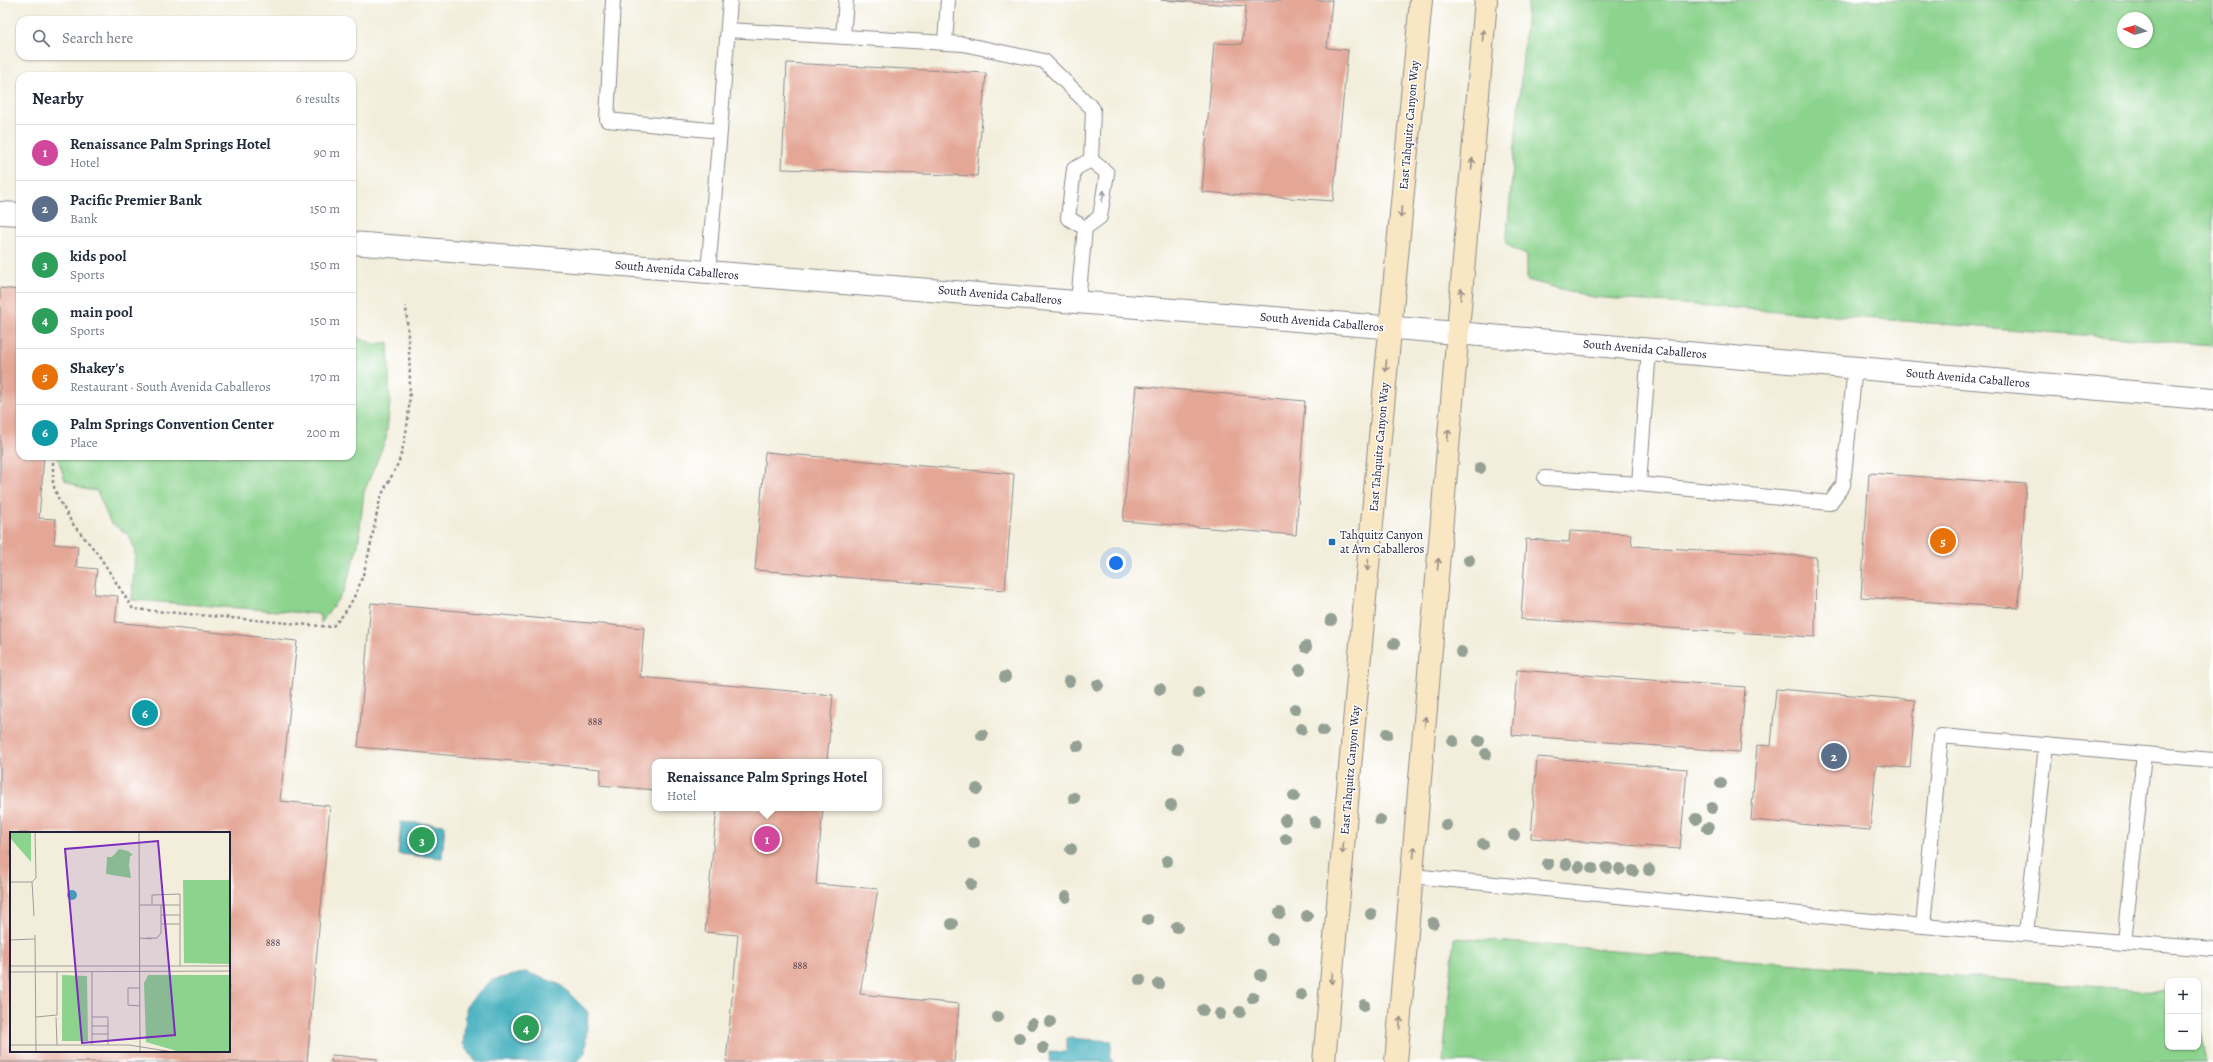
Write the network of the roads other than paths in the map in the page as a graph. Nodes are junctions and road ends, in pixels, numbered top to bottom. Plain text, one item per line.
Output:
1 (613, 0) edge
2 (730, 0) edge
3 (846, 0) edge
4 (948, 0) edge
5 (1421, 0) edge
6 (1486, 0) edge
7 (728, 30) junction
8 (843, 36) junction
9 (945, 42) junction
10 (720, 131) junction
11 (1091, 160) junction
12 (0, 213) edge
13 (16, 214) edge
14 (1085, 228) junction
15 (356, 243) edge
16 (708, 272) junction
17 (1078, 302) junction
18 (1390, 327) junction
19 (1457, 333) junction
20 (1649, 349) junction
21 (1855, 367) junction
22 (2213, 400) edge
23 (1545, 478) dead end
24 (1638, 484) junction
25 (2046, 745) junction
26 (2144, 754) junction
27 (2213, 760) edge
28 (1412, 876) junction
29 (1923, 926) junction
30 (2026, 934) junction
31 (2124, 942) junction
32 (2213, 949) edge
33 (1324, 1062) edge
34 (1396, 1062) edge

1 - 10 lane
2 - 7 lane
3 - 8 lane
4 - 9 lane
5 -> 18 main road, East Tahquitz Canyon Way
19 -> 6 main road
7 - 8 lane
7 - 10 lane
8 - 9 lane
9 - 11 lane
10 - 16 lane
14 -> 11 lane
11 - 14 lane
12 - 13 street
14 - 17 lane
15 - 16 street, South Avenida Caballeros
16 - 17 street, South Avenida Caballeros
17 - 18 street, South Avenida Caballeros
18 - 19 street, South Avenida Caballeros
18 -> 33 main road, East Tahquitz Canyon Way
19 - 20 street, South Avenida Caballeros
28 -> 19 main road
20 - 21 street, South Avenida Caballeros
20 - 24 lane
21 - 22 street, South Avenida Caballeros
21 - 24 lane
23 - 24 lane
25 - 26 lane
25 - 29 lane
25 - 30 lane
26 - 27 lane
26 - 31 lane
28 - 29 lane
34 -> 28 main road
29 - 30 lane
30 - 31 lane
31 - 32 lane

